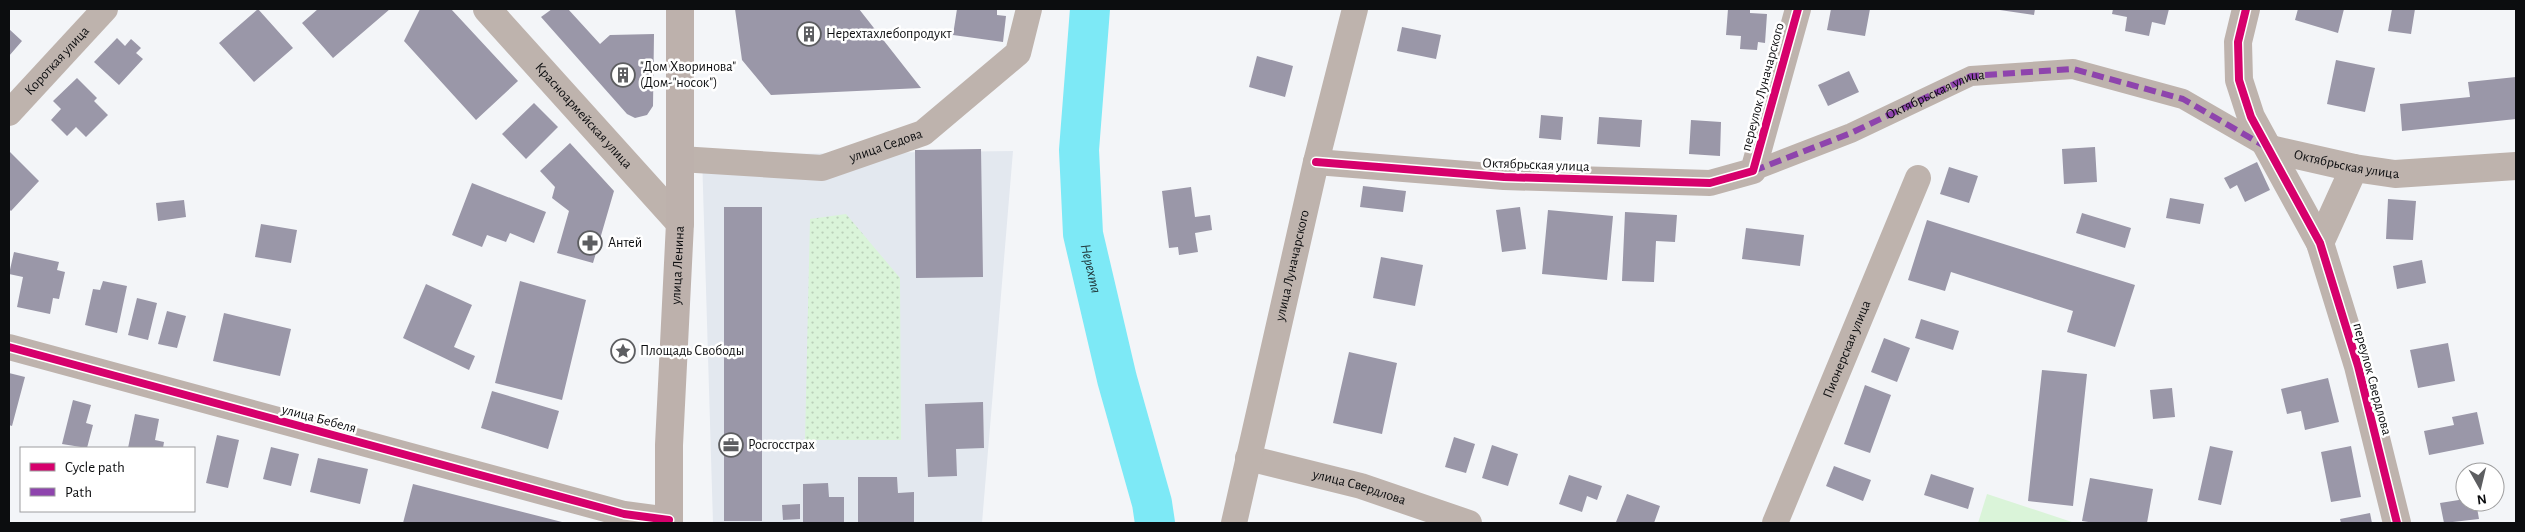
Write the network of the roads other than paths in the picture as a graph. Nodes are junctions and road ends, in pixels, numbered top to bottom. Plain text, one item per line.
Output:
1 (105, 9) edge
2 (487, 9) edge
3 (680, 9) edge
4 (1029, 9) edge
5 (1355, 9) edge
6 (1798, 9) edge
7 (2246, 9) edge
8 (9, 113) edge
9 (2270, 149) junction
10 (680, 159) junction
11 (1316, 162) junction
12 (2516, 166) edge
13 (2354, 168) junction
14 (1753, 171) junction
15 (1918, 178) dead end
16 (680, 223) junction
17 (2320, 243) junction
18 (9, 347) edge
19 (1248, 458) junction
20 (623, 519) edge
21 (669, 522) edge
22 (1234, 523) edge
23 (1469, 523) edge
24 (1775, 523) edge
25 (2397, 523) edge

1 - 8 street, Короткая улица
2 - 16 street, Красноармейская улица
3 - 10 main road, улица Ленина
4 - 10 street, улица Седова
5 - 11 street, улица Луначарского
6 - 14 street, переулок Луначарского
7 - 9 street, переулок Свердлова
9 - 13 street, Октябрьская улица
9 - 14 street, Октябрьская улица
9 - 17 street, переулок Свердлова
10 - 16 main road, улица Ленина
11 - 14 street, Октябрьская улица
11 - 19 street, улица Луначарского
12 - 13 street, Октябрьская улица
13 - 17 street
15 - 24 street, Пионерская улица
16 - 21 main road, улица Ленина
17 - 25 street, переулок Свердлова
18 - 20 street, улица Бебеля
19 - 22 street, улица Луначарского
19 - 23 street, улица Свердлова
20 - 21 street, улица Бебеля

